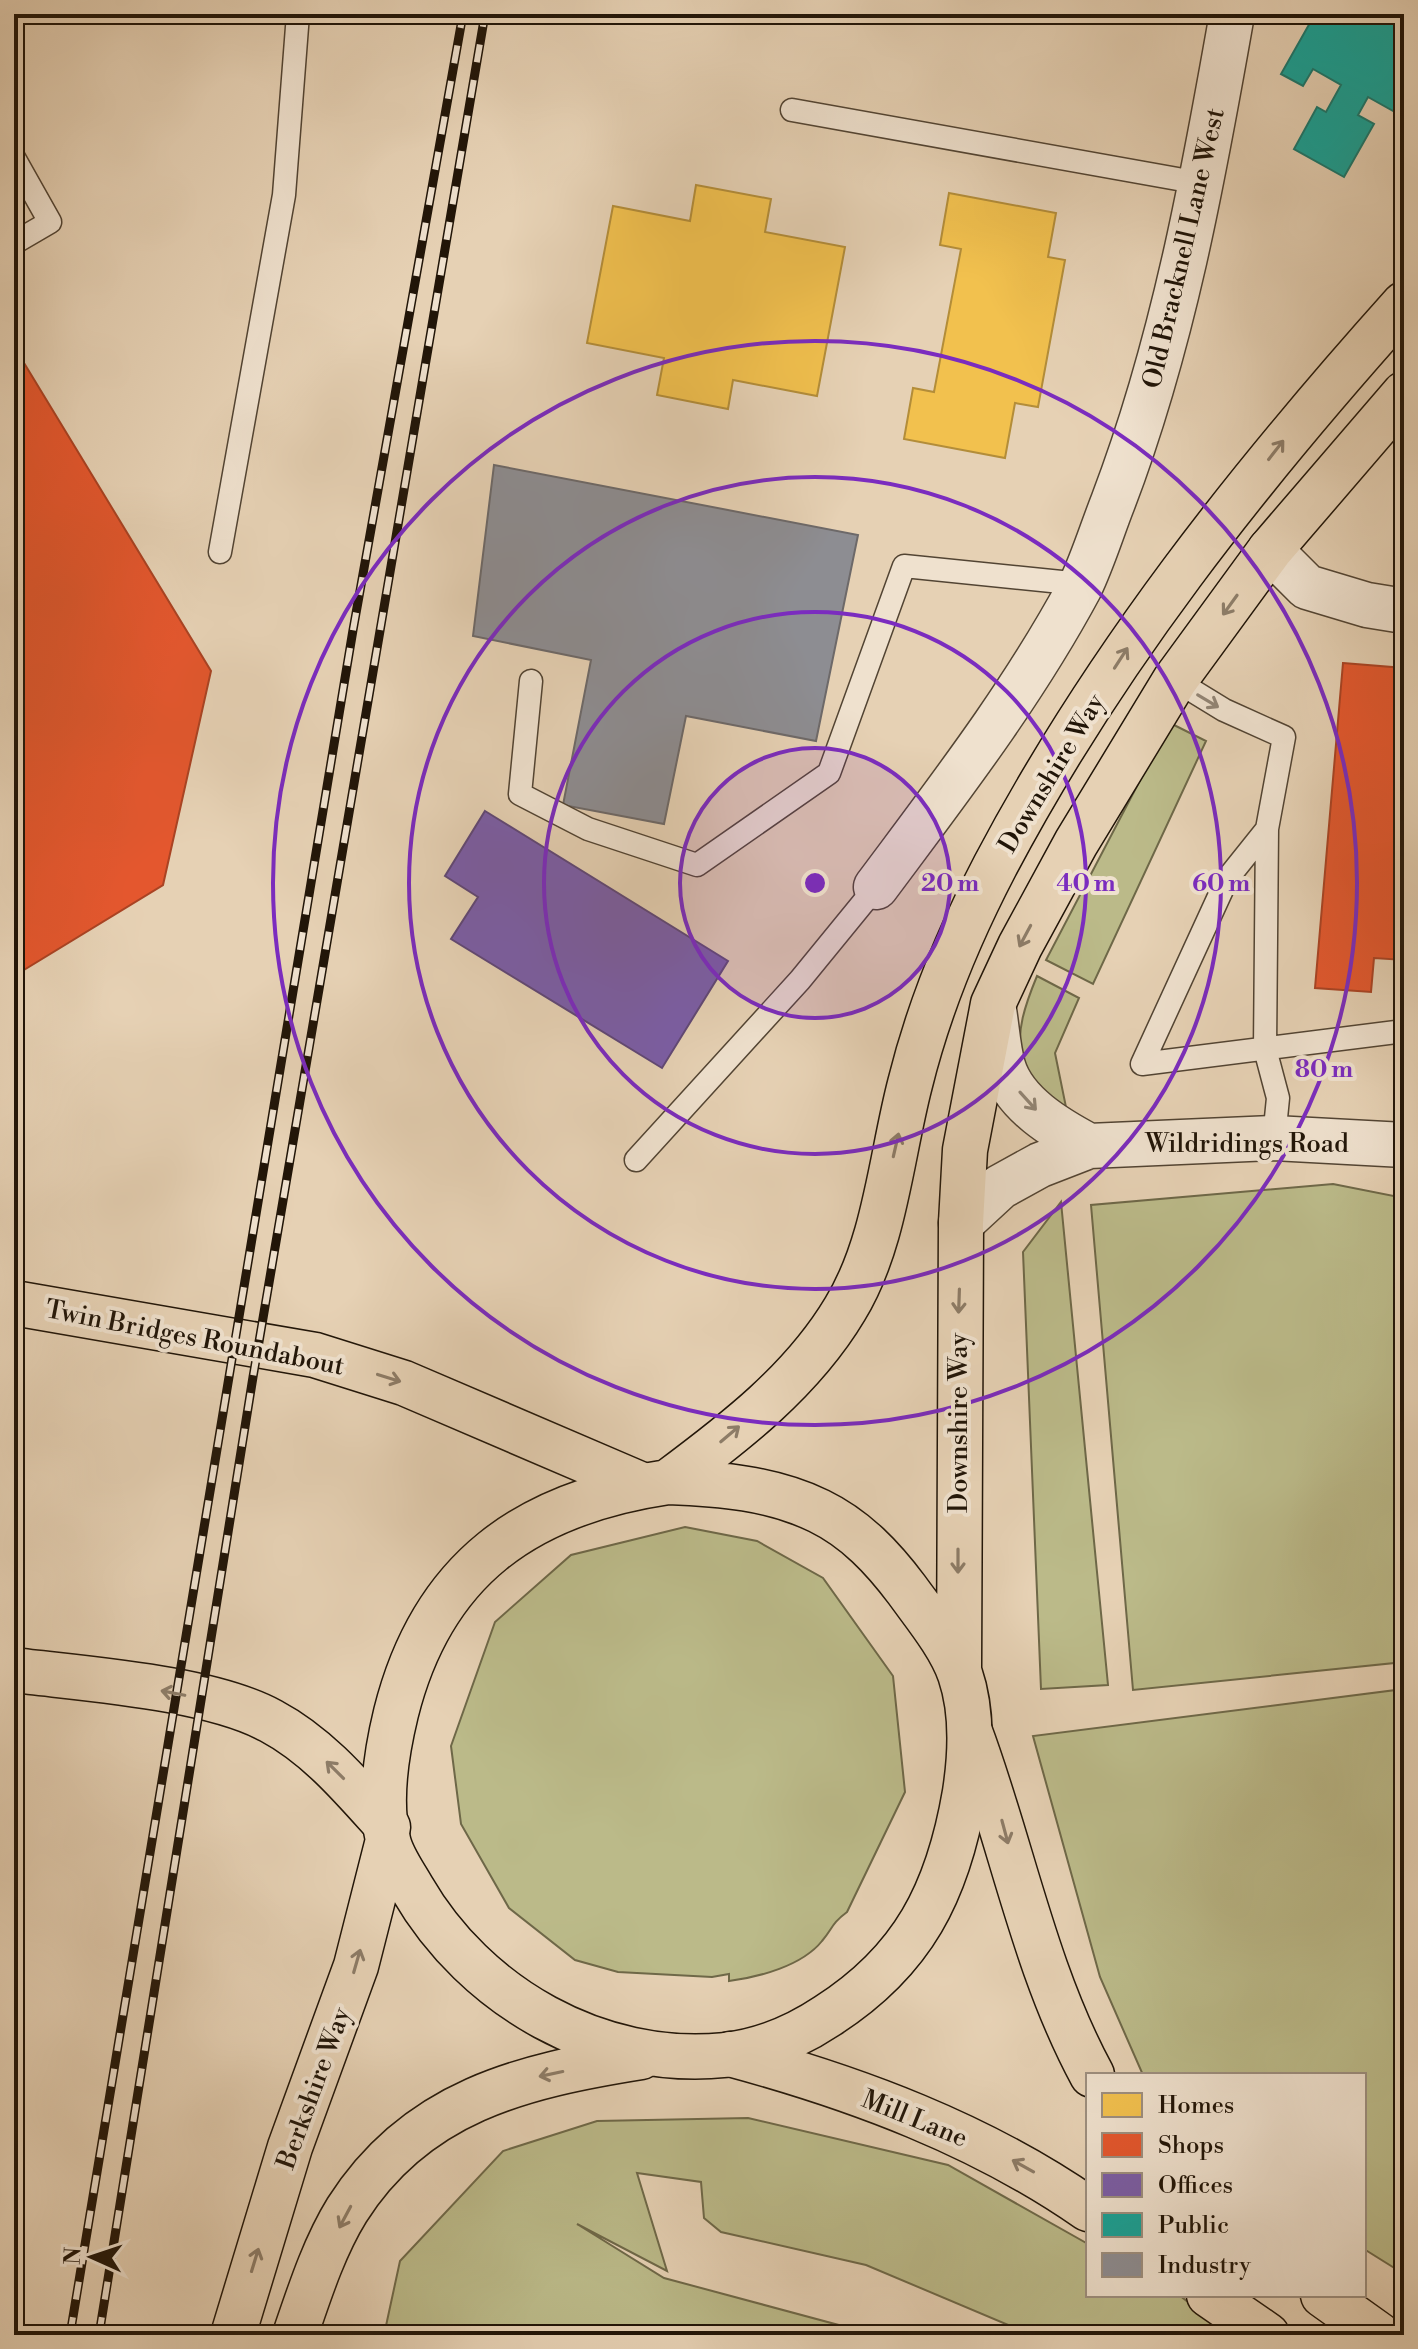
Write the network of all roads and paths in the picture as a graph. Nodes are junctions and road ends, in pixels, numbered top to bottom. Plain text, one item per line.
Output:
1 (298, 14) edge
2 (1232, 14) edge
3 (792, 110) dead end
4 (14, 158) edge
5 (1200, 183) junction
6 (14, 243) edge
7 (1404, 304) edge
8 (1404, 394) edge
9 (1270, 550) junction
10 (220, 552) dead end
11 (1081, 584) junction
12 (1404, 611) edge
13 (1175, 680) junction
14 (531, 681) dead end
15 (1267, 829) junction
16 (876, 887) joint
17 (993, 1004) junction
18 (1404, 1031) edge
19 (1265, 1049) junction
20 (1274, 1138) junction
21 (1404, 1145) edge
22 (1089, 1146) junction
23 (636, 1160) dead end
24 (961, 1223) junction
25 (17, 1300) edge
26 (655, 1484) junction
27 (14, 1670) edge
28 (959, 1671) junction
29 (970, 1732) junction
30 (388, 1834) junction
31 (730, 2054) junction
32 (655, 2055) junction
33 (1091, 2073) edge
34 (1086, 2208) edge
35 (1212, 2297) edge
36 (1326, 2297) edge
37 (233, 2335) edge
38 (295, 2335) edge
39 (1267, 2335) edge
40 (1379, 2335) edge

1 - 10 lane
2 - 5 street, Old Bracknell Lane West
3 - 5 lane
4 - 6 lane
5 - 11 street, Old Bracknell Lane West
26 -> 7 main road, Downshire Way
8 - 9 main road, Downshire Way
9 - 12 street
9 -> 13 main road, Downshire Way
11 - 14 lane
11 - 16 street, Old Bracknell Lane West
13 -> 15 lane
13 -> 17 main road, Downshire Way
15 - 19 lane
15 - 19 lane
16 - 23 lane
17 -> 22 street
17 - 24 main road, Downshire Way
18 - 19 lane
19 - 20 lane
20 - 21 street, Wildridings Road
20 - 22 street, Wildridings Road
22 - 24 street, Wildridings Road
24 -> 28 main road, Downshire Way
25 -> 26 main road, Twin Bridges Roundabout
26 - 28 main road, Twin Bridges Roundabout
26 - 30 main road, Twin Bridges Roundabout
30 -> 27 main road, Twin Bridges Roundabout
28 - 29 main road, Twin Bridges Roundabout
29 - 31 main road, Twin Bridges Roundabout
29 -> 33 main road
30 - 32 main road, Twin Bridges Roundabout
37 -> 30 main road, Berkshire Way
31 - 32 main road, Twin Bridges Roundabout
34 -> 31 main road, Mill Lane
32 -> 38 main road
35 - 39 main road
36 - 40 main road

